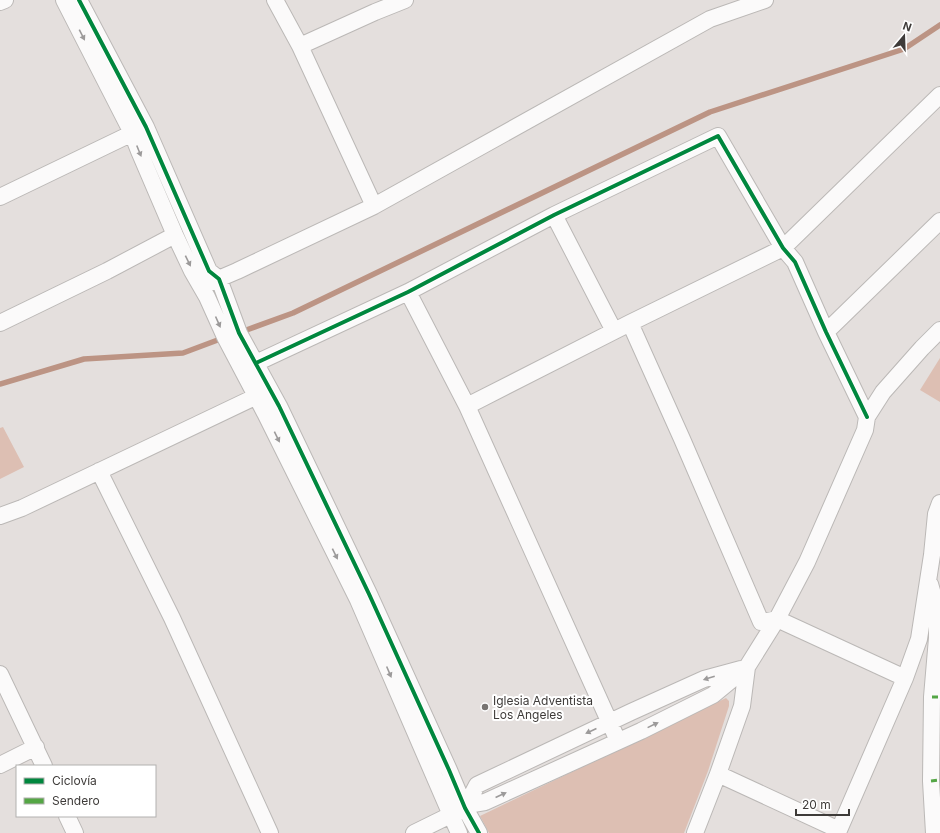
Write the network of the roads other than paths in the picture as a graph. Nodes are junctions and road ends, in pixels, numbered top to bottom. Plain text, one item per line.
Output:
1 (5, 0) edge
2 (64, 0) edge
3 (79, 0) edge
4 (275, 0) edge
5 (405, 0) edge
6 (765, 0) edge
7 (0, 2) edge
8 (300, 46) junction
9 (940, 95) edge
10 (139, 130) junction
11 (0, 198) edge
12 (374, 206) junction
13 (554, 215) junction
14 (940, 221) edge
15 (175, 235) junction
16 (783, 248) junction
17 (219, 279) junction
18 (201, 286) junction
19 (408, 292) junction
20 (0, 323) edge
21 (630, 323) junction
22 (940, 330) edge
23 (614, 331) junction
24 (826, 332) junction
25 (256, 363) junction
26 (257, 396) junction
27 (467, 406) junction
28 (867, 417) junction
29 (99, 471) junction
30 (940, 503) edge
31 (0, 516) edge
32 (928, 580) junction
33 (777, 619) junction
34 (747, 667) junction
35 (0, 674) edge
36 (906, 678) junction
37 (610, 723) junction
38 (618, 741) junction
39 (36, 747) junction
40 (0, 764) edge
41 (44, 765) edge
42 (718, 774) junction
43 (458, 811) junction
44 (67, 817) edge
45 (75, 833) edge
46 (270, 833) edge
47 (414, 833) edge
48 (459, 833) edge
49 (479, 833) edge
50 (695, 833) edge
51 (934, 833) edge

1 - 7 street
2 -> 10 street
3 - 10 street
4 - 8 street
5 - 8 street
6 - 12 street
8 - 12 street
9 - 16 street
10 - 11 street
10 -> 15 street
10 - 17 street
12 - 17 street
13 - 16 street
13 - 19 street
13 - 23 street
14 - 24 street
15 -> 18 street
15 - 20 street
16 - 21 street
16 - 24 street
17 - 18 street
17 - 25 street
18 -> 26 street
19 - 25 street
19 - 27 street
21 - 23 street
21 - 33 street
22 - 28 street
23 - 27 street
24 - 28 street
25 - 43 street
26 - 29 street
26 -> 43 street
27 - 37 street
28 - 33 street
29 - 31 street
29 - 46 street
30 - 32 street
32 - 36 street
32 - 51 street
33 - 34 street
33 - 36 street
34 -> 37 street
38 -> 34 street
34 - 42 street
35 - 39 street
36 - 42 street
37 - 38 street
37 -> 43 street
43 -> 38 street
39 - 40 street
39 - 41 street
42 - 50 street
43 - 47 street
43 - 48 street
43 - 49 street
44 - 45 street

